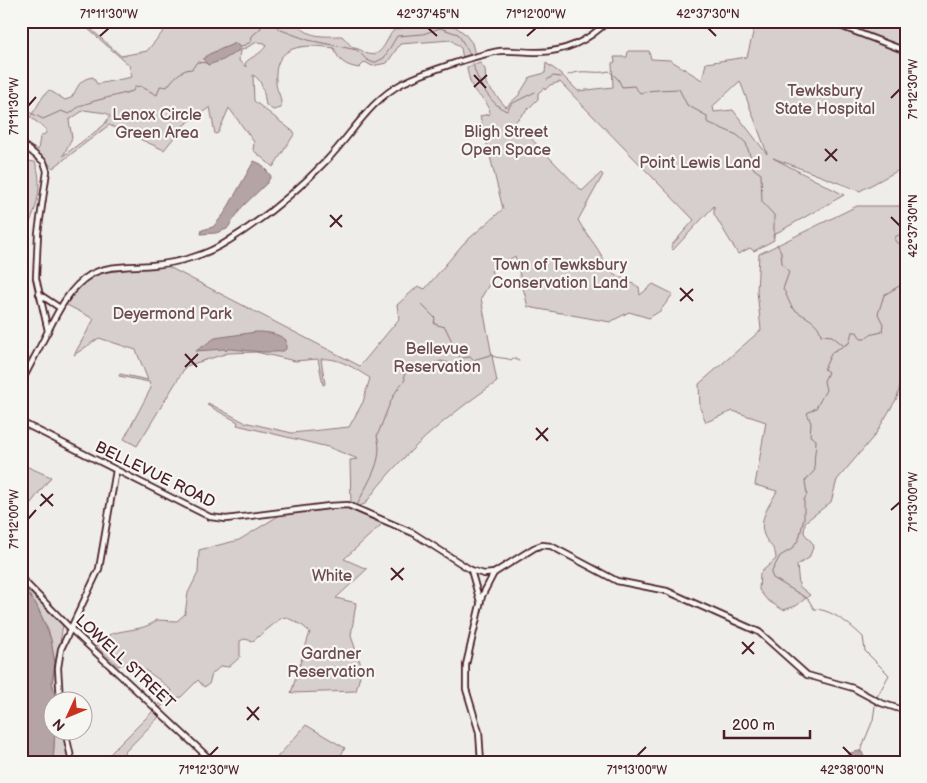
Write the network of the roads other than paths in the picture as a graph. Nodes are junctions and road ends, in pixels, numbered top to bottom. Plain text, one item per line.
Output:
1 (608, 21) edge
2 (827, 21) edge
3 (906, 51) edge
4 (21, 143) edge
5 (39, 294) junction
6 (60, 308) junction
7 (48, 331) junction
8 (21, 384) edge
9 (21, 422) edge
10 (116, 470) junction
11 (471, 570) junction
12 (494, 573) junction
13 (21, 578) edge
14 (480, 604) junction
15 (70, 628) junction
16 (60, 690) edge
17 (906, 711) edge
18 (68, 740) edge
19 (72, 762) edge
20 (213, 762) edge
21 (482, 762) edge

1 - 6 street
2 - 3 street
4 - 5 street
5 - 6 street
5 - 7 street
6 - 7 street
7 - 8 street
9 - 10 street, BELLEVUE ROAD
10 - 11 street, BELLEVUE ROAD
10 - 15 street
11 - 12 street, BELLEVUE ROAD
11 - 14 street
12 - 14 street
12 - 17 street
13 - 15 street, LOWELL STREET
14 - 21 street
15 - 16 street
15 - 20 street, LOWELL STREET
18 - 19 street

